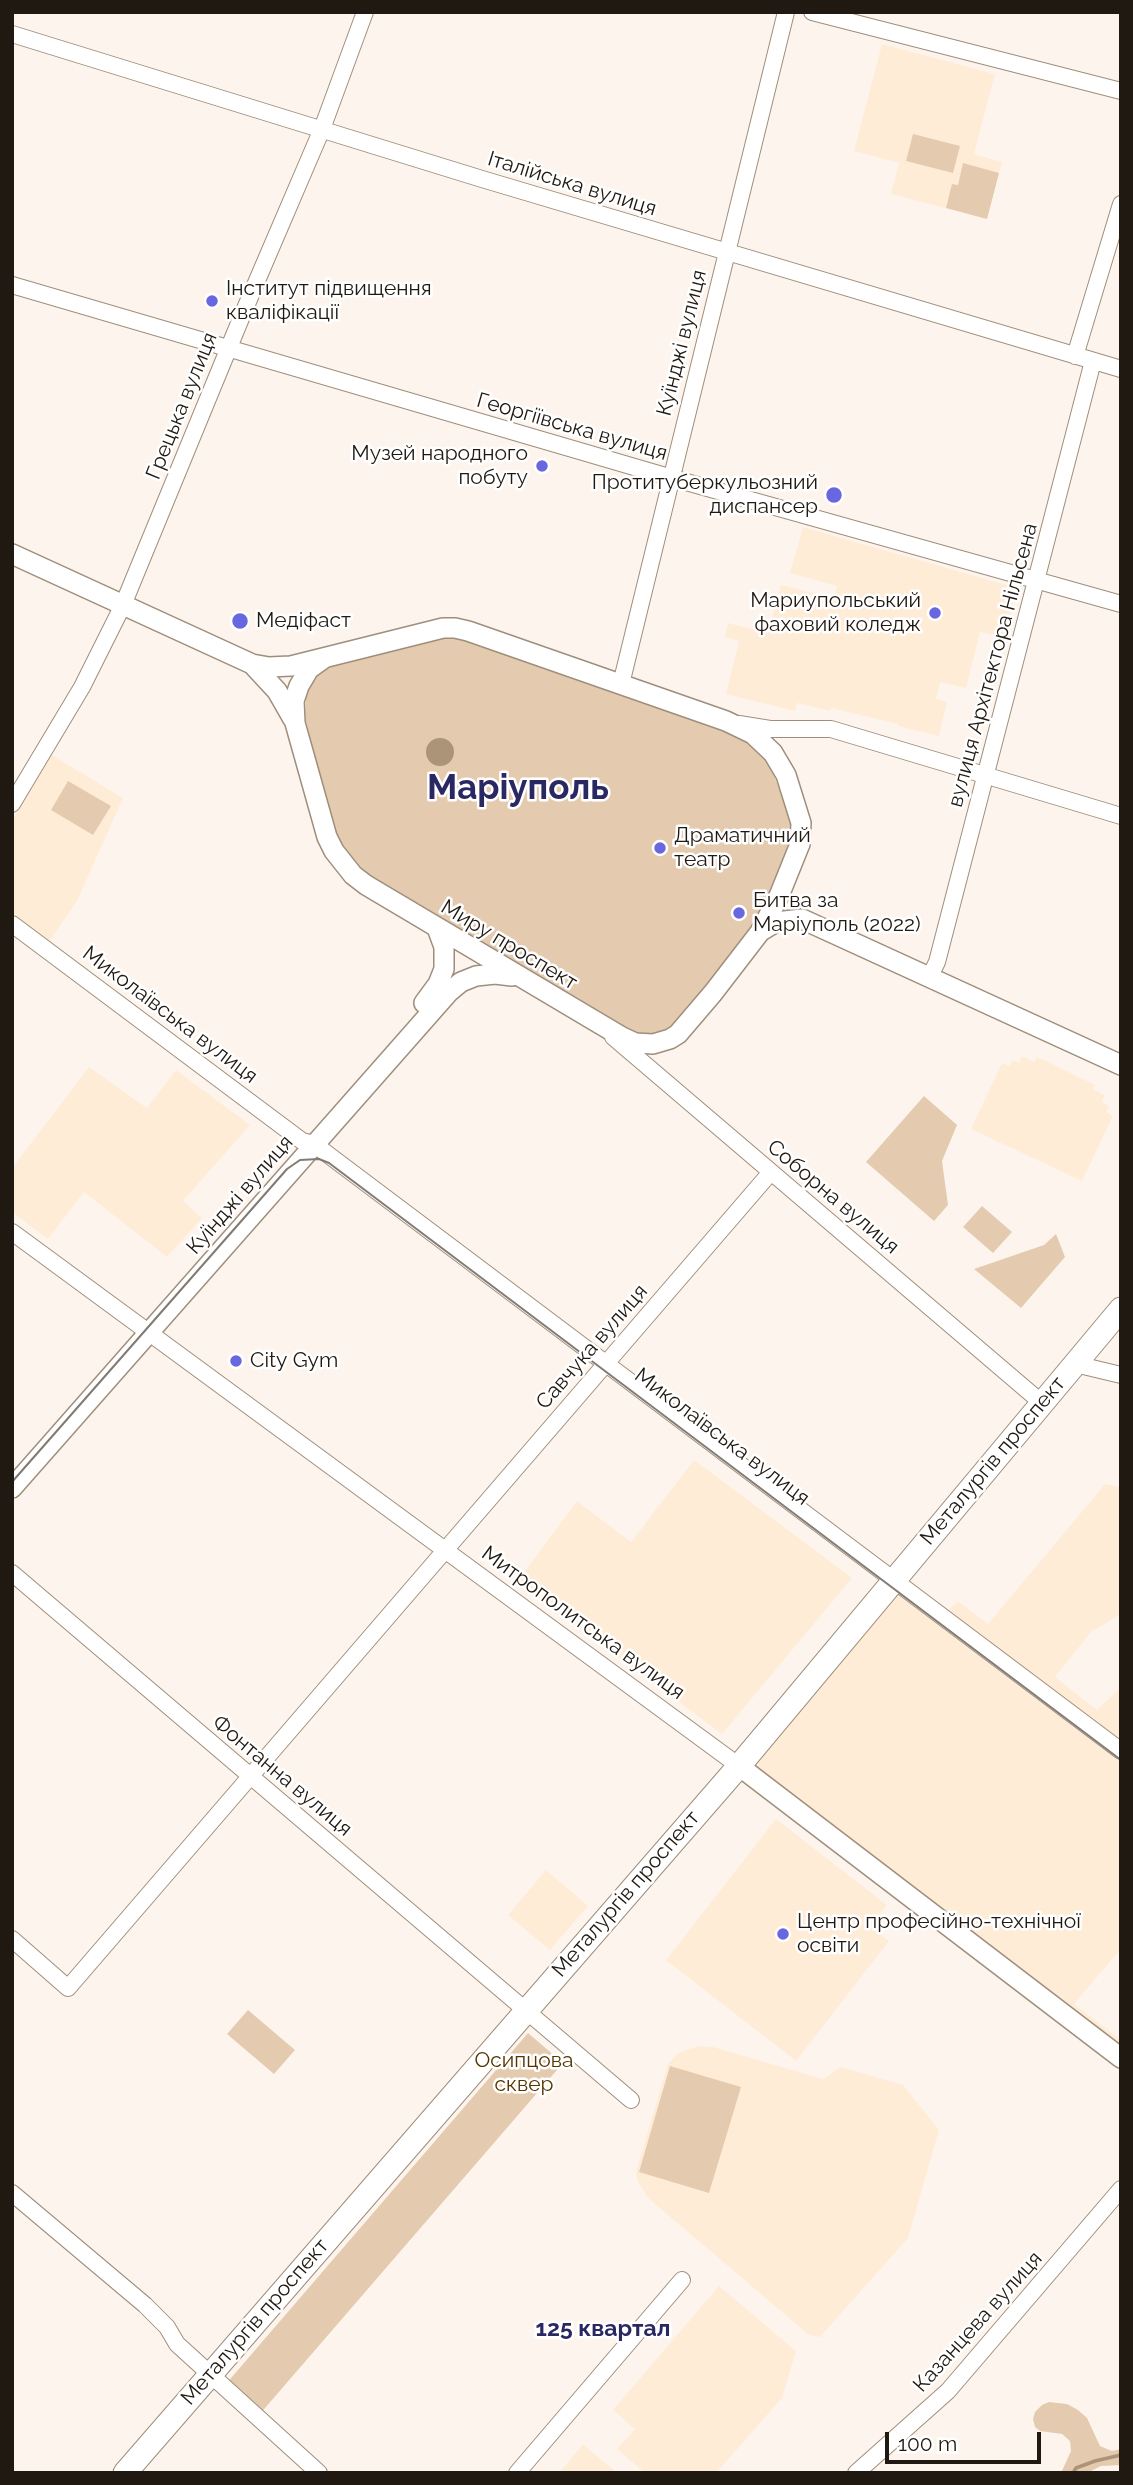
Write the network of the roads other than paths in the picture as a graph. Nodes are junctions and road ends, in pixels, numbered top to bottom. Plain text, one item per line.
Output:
1 (365, 12) edge
2 (786, 12) edge
3 (811, 12) edge
4 (12, 33) edge
5 (1121, 91) edge
6 (322, 128) junction
7 (1121, 204) edge
8 (728, 253) junction
9 (12, 285) edge
10 (229, 348) junction
11 (1075, 356) junction
12 (1093, 361) junction
13 (1121, 369) edge
14 (672, 478) junction
15 (12, 554) edge
16 (1037, 581) junction
17 (1121, 604) edge
18 (123, 605) junction
19 (323, 659) junction
20 (252, 664) junction
21 (621, 684) junction
22 (726, 722) junction
23 (295, 723) junction
24 (986, 776) junction
25 (12, 804) edge
26 (1121, 816) edge
27 (787, 878) junction
28 (802, 919) junction
29 (12, 924) edge
30 (437, 928) junction
31 (760, 932) junction
32 (929, 978) junction
33 (523, 980) junction
34 (597, 1024) junction
35 (1121, 1065) edge
36 (308, 1145) junction
37 (771, 1172) junction
38 (12, 1232) edge
39 (1121, 1309) edge
40 (145, 1329) junction
41 (1075, 1364) junction
42 (603, 1367) junction
43 (1121, 1375) edge
44 (1042, 1403) junction
45 (12, 1470) edge
46 (12, 1488) edge
47 (445, 1550) junction
48 (12, 1573) edge
49 (890, 1584) junction
50 (1009, 1673) junction
51 (1121, 1751) edge
52 (1121, 1763) edge
53 (739, 1766) junction
54 (250, 1776) junction
55 (12, 1939) edge
56 (525, 2010) junction
57 (1121, 2058) edge
58 (631, 2100) dead end
59 (1121, 2189) edge
60 (12, 2193) edge
61 (682, 2280) dead end
62 (210, 2375) junction
63 (125, 2473) edge
64 (318, 2473) edge
65 (517, 2473) edge
66 (856, 2473) edge

1 - 6 street, Грецька вулиця
2 - 8 street, Куїнджі вулиця
3 - 5 street
4 - 6 street, Італійська вулиця
6 - 8 street, Італійська вулиця
6 - 10 street, Грецька вулиця
7 - 11 street
8 - 11 street, Італійська вулиця
8 - 14 street, Куїнджі вулиця
9 - 10 street, Георгіївська вулиця
10 - 14 street, Георгіївська вулиця
10 - 18 street, Грецька вулиця
11 - 12 street, Італійська вулиця
12 - 13 street, Італійська вулиця
12 - 16 street, вулиця Архітектора Нільсена
14 - 16 street, Георгіївська вулиця
14 - 21 street, Куїнджі вулиця
15 - 18 main road, Миру проспект
16 - 17 street, Георгіївська вулиця
16 - 24 street, вулиця Архітектора Нільсена
18 - 20 main road, Миру проспект
18 - 25 street, Грецька вулиця
19 - 20 main road, Миру проспект
19 - 21 main road, Миру проспект
19 - 23 main road, Миру проспект
20 - 23 main road, Миру проспект
21 - 22 main road, Миру проспект
22 - 24 street
22 - 27 main road, Миру проспект
23 - 30 main road, Миру проспект
24 - 26 street
24 - 32 street, вулиця Архітектора Нільсена
27 - 28 main road
27 - 31 main road, Миру проспект
28 - 31 main road
28 - 32 main road
29 - 36 street, Миколаївська вулиця
30 - 33 main road, Миру проспект
30 - 36 main road, Куїнджі вулиця
31 - 34 main road, Миру проспект
32 - 35 main road
33 - 34 main road, Миру проспект
33 - 36 main road, Куїнджі вулиця
34 - 37 street, Соборна вулиця
36 - 40 main road, Куїнджі вулиця
36 - 42 street, Миколаївська вулиця
37 - 42 street, Савчука вулиця
37 - 44 street, Соборна вулиця
38 - 40 street, Митрополитська вулиця
39 - 41 highway, Металургів проспект
40 - 45 main road, Куїнджі вулиця
40 - 46 main road, Куїнджі вулиця
40 - 47 street, Митрополитська вулиця
41 - 43 street
41 - 44 highway, Металургів проспект
42 - 47 street, Савчука вулиця
42 - 49 street, Миколаївська вулиця
44 - 49 highway, Металургів проспект
47 - 53 street, Митрополитська вулиця
47 - 54 street, Савчука вулиця
48 - 54 street, Фонтанна вулиця
49 - 50 street, Миколаївська вулиця
49 - 53 highway, Металургів проспект
50 - 51 street, Миколаївська вулиця
50 - 52 street, Миколаївська вулиця
53 - 56 highway, Металургів проспект
53 - 57 main road, Митрополитська вулиця
54 - 55 street, Савчука вулиця
54 - 56 street, Фонтанна вулиця
56 - 58 street, Фонтанна вулиця
56 - 62 highway, Металургів проспект
59 - 66 street, Казанцева вулиця
60 - 62 street
61 - 65 street
62 - 63 highway, Металургів проспект
62 - 64 street

